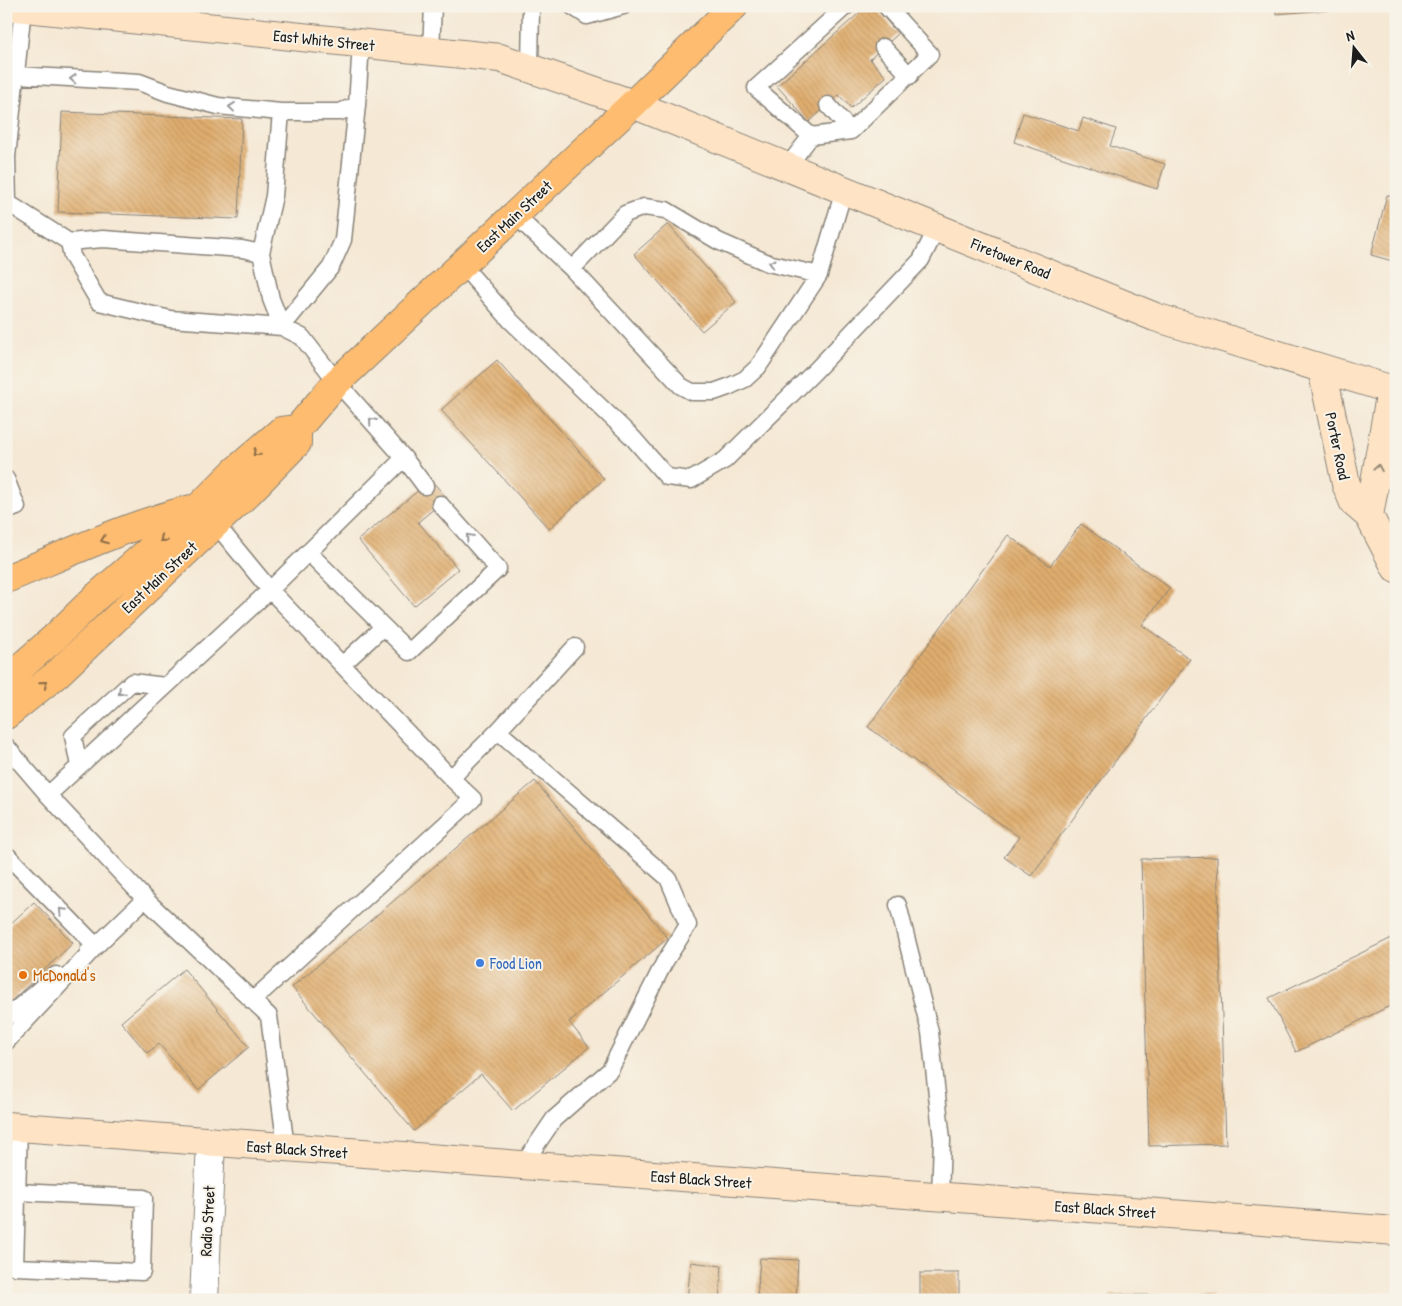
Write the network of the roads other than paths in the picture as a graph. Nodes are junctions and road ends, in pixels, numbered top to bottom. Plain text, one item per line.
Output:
1 (433, 6) edge
2 (531, 6) edge
3 (572, 6) edge
4 (623, 6) edge
5 (734, 6) edge
6 (886, 6) edge
7 (15, 7) edge
8 (850, 10) edge
9 (361, 44) junction
10 (883, 47) dead end
11 (431, 51) junction
12 (530, 69) junction
13 (16, 75) junction
14 (910, 76) junction
15 (633, 104) junction
16 (357, 105) junction
17 (828, 105) dead end
18 (281, 112) junction
19 (852, 131) junction
20 (811, 136) junction
21 (787, 167) junction
22 (844, 190) junction
23 (515, 215) junction
24 (938, 228) junction
25 (70, 242) junction
26 (261, 253) junction
27 (462, 265) junction
28 (572, 268) junction
29 (819, 275) junction
30 (282, 327) junction
31 (1322, 368) junction
32 (337, 382) junction
33 (1394, 391) edge
34 (404, 458) junction
35 (6, 479) edge
36 (425, 486) dead end
37 (440, 504) dead end
38 (12, 509) edge
39 (208, 515) junction
40 (1370, 516) junction
41 (308, 552) junction
42 (1396, 568) edge
43 (6, 579) edge
44 (270, 590) junction
45 (96, 597) junction
46 (118, 615) junction
47 (383, 626) junction
48 (575, 647) dead end
49 (342, 665) junction
50 (6, 680) edge
51 (165, 686) junction
52 (6, 716) edge
53 (498, 731) junction
54 (6, 746) edge
55 (80, 766) junction
56 (451, 778) junction
57 (48, 795) junction
58 (6, 858) edge
59 (145, 899) junction
60 (898, 905) dead end
61 (96, 946) junction
62 (252, 1001) junction
63 (6, 1018) edge
64 (6, 1042) edge
65 (13, 1127) edge
66 (211, 1142) junction
67 (286, 1148) junction
68 (522, 1166) junction
69 (17, 1192) junction
70 (940, 1197) junction
71 (1396, 1231) edge
72 (204, 1300) edge

1 - 11 lane
2 - 12 lane
3 - 4 lane
5 - 15 highway, East Main Street
6 - 14 lane
7 - 9 street, East White Street
7 - 13 lane
8 - 20 lane
9 - 11 street, East White Street
9 - 16 lane
10 - 14 lane
11 - 12 street, East White Street
12 - 15 street, East White Street
18 -> 13 lane
13 - 25 lane
14 - 19 lane
15 - 21 street, Firetower Road
15 - 23 highway, East Main Street
16 - 18 lane
16 - 30 lane
17 - 19 lane
18 - 26 lane
19 - 20 lane
20 - 21 lane
21 - 22 street, Firetower Road
22 - 24 street, Firetower Road
22 - 29 lane
23 - 27 highway, East Main Street
23 - 28 lane
24 - 27 lane
24 - 31 street, Firetower Road
25 - 26 lane
25 - 30 lane
26 - 30 lane
27 - 32 highway, East Main Street
29 -> 28 lane
28 - 29 lane
30 - 32 lane
31 - 33 street, Firetower Road
31 - 40 street, Porter Road
34 -> 32 lane
32 - 39 highway, East Main Street
40 -> 33 street, Porter Road
34 - 36 lane
34 - 41 lane
35 - 38 lane
47 -> 37 lane
39 -> 43 highway
39 - 44 lane
39 -> 45 highway, East Main Street
39 - 46 highway, East Main Street
40 - 42 street, Porter Road
41 - 44 lane
41 - 47 lane
44 - 49 lane
44 - 51 lane
45 - 46 highway
45 - 50 highway, East Main Street
52 -> 46 highway, East Main Street
47 - 49 lane
48 - 53 lane
49 - 56 lane
51 - 55 lane
51 -> 55 lane
53 - 56 lane
53 - 68 lane
54 - 57 lane
55 - 57 lane
56 - 62 lane
57 - 59 lane
61 -> 58 lane
59 - 61 lane
59 - 62 lane
60 - 70 lane
61 - 63 lane
61 - 64 lane
62 - 67 lane
65 - 66 street, East Black Street
65 - 69 lane
66 - 67 street, East Black Street
66 - 72 street, Radio Street
67 - 68 street, East Black Street
68 - 70 street, East Black Street
69 - 69 lane
70 - 71 street, East Black Street

